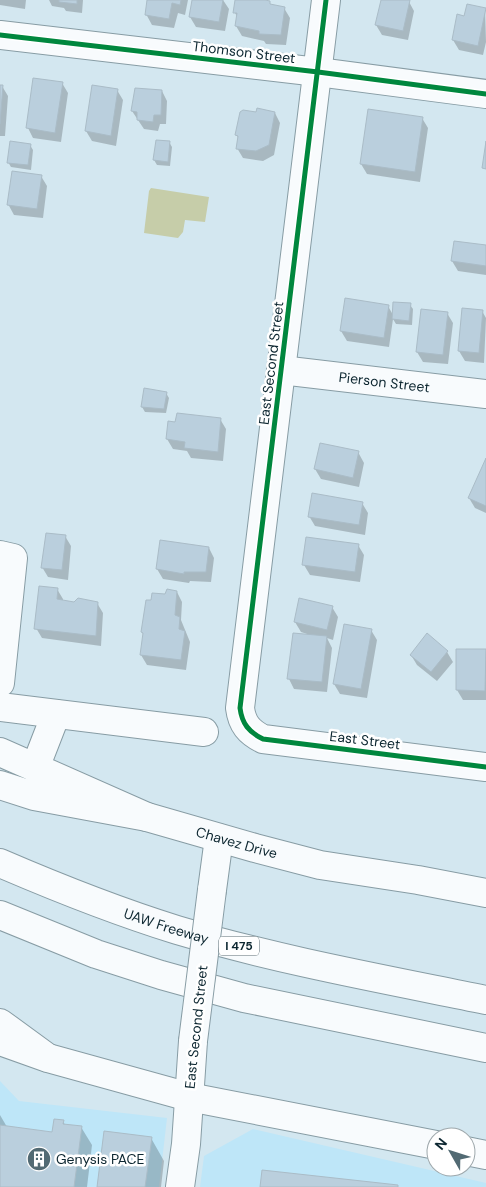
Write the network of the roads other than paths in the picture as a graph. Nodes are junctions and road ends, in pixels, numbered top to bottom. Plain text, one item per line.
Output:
1 (326, 0) edge
2 (0, 35) edge
3 (318, 72) junction
4 (486, 94) edge
5 (281, 370) junction
6 (486, 394) edge
7 (0, 555) edge
8 (0, 683) edge
9 (0, 707) edge
10 (56, 714) junction
11 (246, 727) joint
12 (204, 732) dead end
13 (0, 752) edge
14 (486, 767) edge
15 (34, 768) junction
16 (0, 785) edge
17 (147, 817) junction
18 (219, 838) junction
19 (0, 862) edge
20 (486, 893) edge
21 (0, 915) edge
22 (486, 1000) edge
23 (0, 1023) edge
24 (0, 1041) edge
25 (486, 1048) edge
26 (48, 1058) junction
27 (189, 1097) junction
28 (426, 1143) edge
29 (180, 1187) edge

1 - 3 main road, East Second Street
2 - 3 main road, Thomson Street
3 - 4 main road, Thomson Street
3 - 5 main road, East Second Street
5 - 6 main road, Pierson Street
5 - 11 main road, East Second Street
7 - 8 main road
9 - 10 main road
10 - 12 main road
10 - 15 main road
11 - 14 main road, East Street
13 - 15 main road, Chavez Drive
15 - 17 main road, Chavez Drive
16 - 17 main road
17 - 18 main road, Chavez Drive
18 - 20 main road, Chavez Drive
18 - 27 main road, East Second Street, bridge
19 - 22 main road, UAW Freeway / I 475
21 - 25 main road
23 - 26 main road
24 - 26 main road
26 - 27 main road
27 - 28 main road
27 - 29 main road, East Second Street

